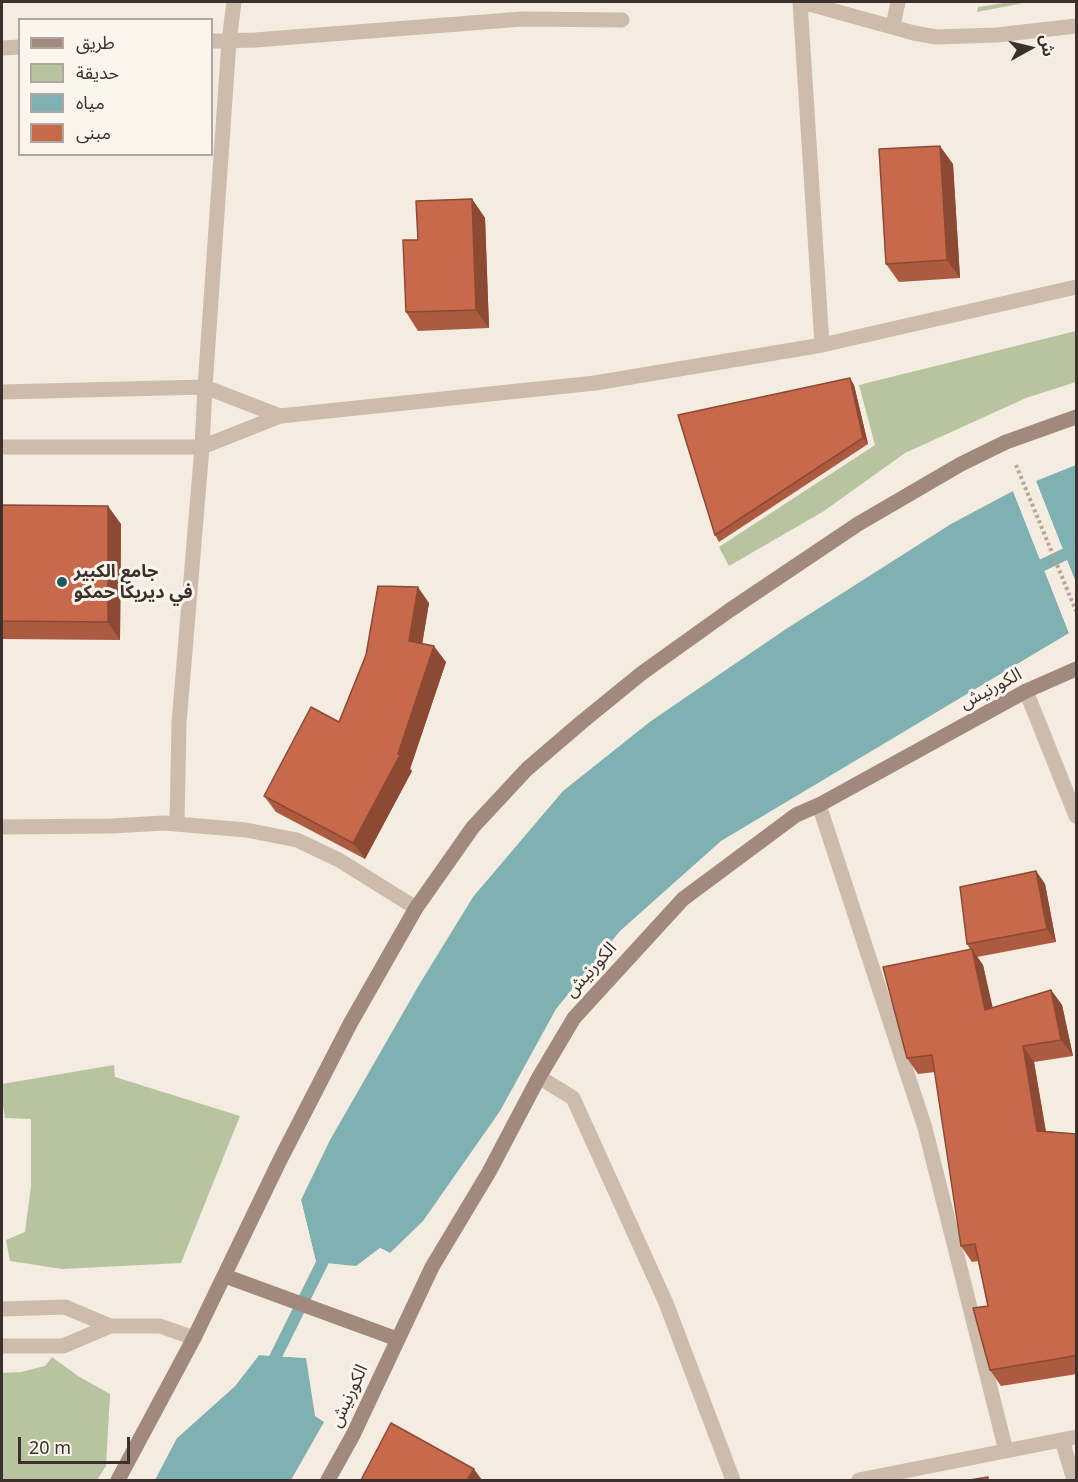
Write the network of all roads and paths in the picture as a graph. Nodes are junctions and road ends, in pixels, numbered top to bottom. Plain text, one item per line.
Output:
1 (234, 2) edge
2 (801, 2) edge
3 (898, 2) edge
4 (622, 20) dead end
5 (892, 26) junction
6 (1077, 26) edge
7 (213, 41) edge
8 (229, 41) junction
9 (18, 47) edge
10 (2, 48) edge
11 (1077, 287) edge
12 (822, 345) junction
13 (205, 387) junction
14 (2, 392) edge
15 (280, 416) junction
16 (1077, 417) edge
17 (2, 447) edge
18 (202, 447) junction
19 (1024, 486) dead end
20 (1077, 611) edge
21 (1077, 669) edge
22 (1026, 691) junction
23 (819, 805) junction
24 (1077, 816) edge
25 (177, 824) junction
26 (2, 826) edge
27 (416, 908) junction
28 (539, 1077) junction
29 (225, 1276) junction
30 (2, 1309) edge
31 (110, 1326) junction
32 (194, 1338) junction
33 (397, 1339) junction
34 (2, 1346) edge
35 (1069, 1438) edge
36 (1006, 1451) junction
37 (118, 1480) edge
38 (328, 1480) edge
39 (733, 1480) edge
40 (859, 1480) edge
41 (1074, 1480) edge

1 - 8 street
2 - 5 street
2 - 12 street
3 - 5 street
4 - 8 street
5 - 6 street
7 - 8 street
8 - 13 street
9 - 10 street
11 - 12 street
12 - 15 street
13 - 14 street
13 - 15 street
13 - 18 street
15 - 18 street
16 - 27 main road
17 - 18 street
18 - 25 street
19 - 20 path
21 - 22 main road, الكورنيش
22 - 23 main road, الكورنيش
22 - 24 street
23 - 28 main road, الكورنيش
23 - 36 street
25 - 26 street
25 - 27 street
27 - 29 main road
28 - 33 main road, الكورنيش
28 - 39 street
29 - 32 main road
29 - 33 main road
30 - 31 street
31 - 32 street
31 - 34 street
32 - 37 main road
33 - 38 main road, الكورنيش
35 - 36 street
35 - 41 street
36 - 40 street

